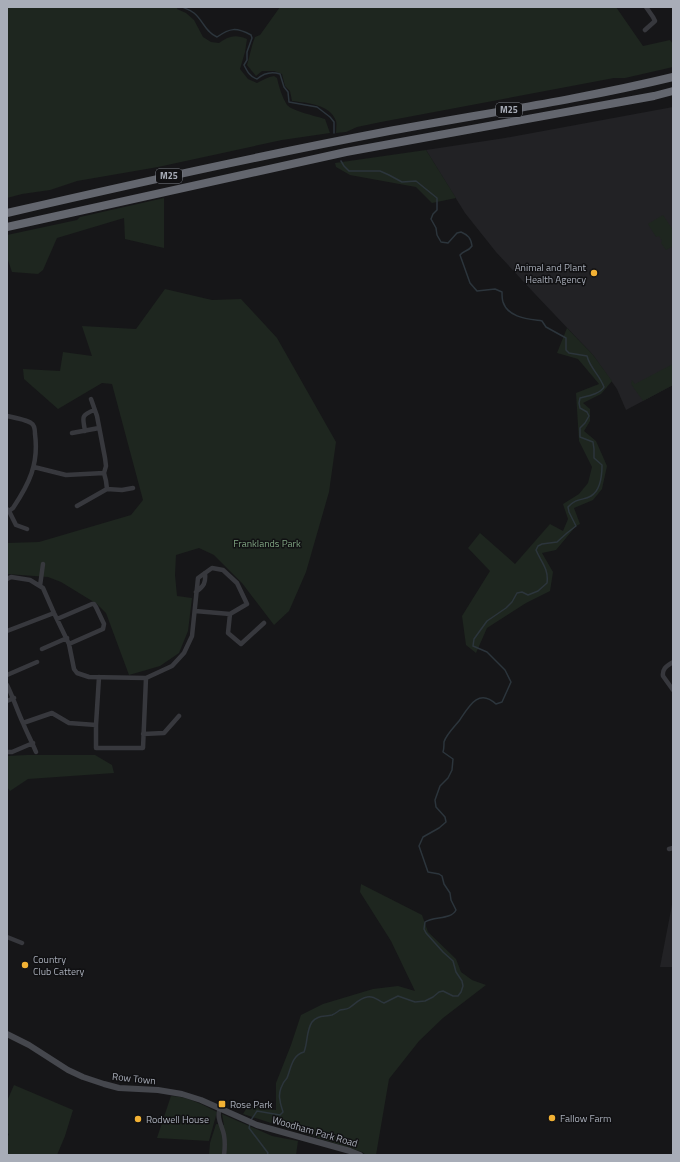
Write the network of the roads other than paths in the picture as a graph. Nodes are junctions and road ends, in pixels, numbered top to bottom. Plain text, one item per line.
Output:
1 (646, 7) edge
2 (645, 30) dead end
3 (673, 78) edge
4 (673, 91) edge
5 (7, 213) edge
6 (7, 227) edge
7 (91, 399) dead end
8 (94, 410) junction
9 (7, 416) edge
10 (99, 428) junction
11 (85, 431) junction
12 (72, 433) dead end
13 (34, 467) junction
14 (104, 473) junction
15 (133, 488) dead end
16 (107, 489) junction
17 (77, 506) dead end
18 (8, 510) edge
19 (27, 529) dead end
20 (43, 564) dead end
21 (205, 573) junction
22 (7, 579) edge
23 (40, 586) junction
24 (196, 592) junction
25 (194, 612) junction
26 (54, 613) junction
27 (230, 614) junction
28 (57, 619) junction
29 (264, 623) dead end
30 (7, 631) edge
31 (67, 638) junction
32 (69, 644) junction
33 (42, 650) dead end
34 (37, 662) dead end
35 (673, 662) edge
36 (7, 675) edge
37 (99, 677) junction
38 (146, 678) junction
39 (7, 685) edge
40 (673, 690) edge
41 (14, 698) junction
42 (7, 701) edge
43 (180, 716) dead end
44 (23, 723) junction
45 (96, 725) junction
46 (143, 734) junction
47 (33, 743) junction
48 (7, 752) edge
49 (36, 752) dead end
50 (7, 937) edge
51 (22, 943) dead end
52 (7, 1034) edge
53 (220, 1108) junction
54 (224, 1155) edge
55 (360, 1155) edge

1 - 2 street
3 - 5 highway, M25
4 - 6 highway, M25
7 - 8 street
8 - 10 street
8 - 11 street
9 - 13 street
10 - 11 street
10 - 14 street
11 - 12 street
13 - 14 street
13 - 18 street
14 - 16 street
15 - 16 street
16 - 17 street
18 - 19 street
20 - 23 street
21 - 24 street
21 - 24 street
21 - 27 street
22 - 23 street
23 - 26 street
24 - 25 street
25 - 27 street
25 - 38 street
26 - 28 street
26 - 30 street
27 - 29 street
28 - 31 street
28 - 32 street
31 - 32 street
31 - 33 street
32 - 37 street
34 - 36 street
35 - 40 street
37 - 38 street
37 - 45 street
38 - 46 street
39 - 41 street
41 - 42 street
41 - 44 street
43 - 46 street
44 - 45 street
44 - 47 street
45 - 46 street
47 - 48 street
47 - 49 street
50 - 51 street
52 - 53 street, Row Town
53 - 54 street
53 - 55 street, Woodham Park Road

